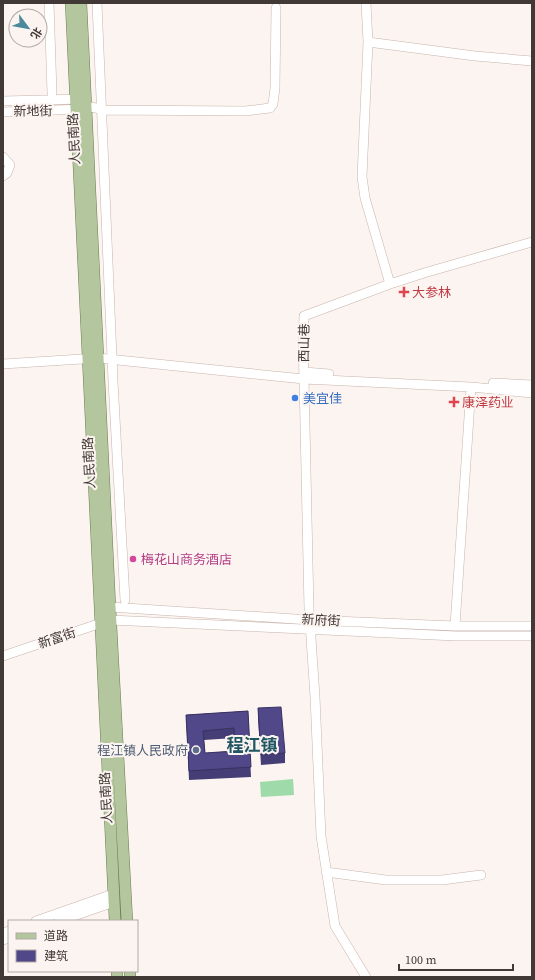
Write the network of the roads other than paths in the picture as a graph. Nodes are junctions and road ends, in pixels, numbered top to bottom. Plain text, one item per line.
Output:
1 (49, 3) edge
2 (71, 3) edge
3 (81, 3) edge
4 (96, 3) edge
5 (366, 3) edge
6 (276, 8) dead end
7 (368, 42) junction
8 (532, 61) edge
9 (52, 93) dead end
10 (3, 102) edge
11 (82, 105) junction
12 (3, 112) edge
13 (3, 157) edge
14 (3, 176) edge
15 (532, 242) edge
16 (390, 284) junction
17 (93, 358) junction
18 (3, 364) edge
19 (304, 375) junction
20 (532, 385) edge
21 (471, 387) junction
22 (532, 393) edge
23 (125, 600) dead end
24 (110, 607) junction
25 (310, 620) junction
26 (105, 622) junction
27 (455, 626) junction
28 (532, 626) edge
29 (532, 636) edge
30 (3, 656) edge
31 (326, 872) junction
32 (481, 875) dead end
33 (114, 898) junction
34 (39, 920) edge
35 (61, 920) edge
36 (115, 920) edge
37 (127, 920) edge
38 (366, 977) edge

1 - 9 street
2 - 11 main road, 人民南路
3 - 11 main road, 人民南路
4 - 23 street
5 - 7 street
6 - 11 street
7 - 8 street
7 - 16 street
10 - 11 street, 新地街
11 - 12 street, 新地街
11 - 17 main road, 人民南路
13 - 14 street
15 - 16 street, 西山巷
16 - 19 street, 西山巷
17 - 18 street, 西山巷
17 - 19 street, 西山巷
17 - 24 main road, 人民南路
17 - 26 main road, 人民南路
19 - 20 street
19 - 21 street
19 - 25 street
21 - 22 street
21 - 27 street
24 - 25 street, 新府街
24 - 26 main road, 人民南路
25 - 27 street, 新府街
25 - 31 street
26 - 29 street, 新府街
26 - 30 street, 新富街
26 - 33 main road, 人民南路
26 - 37 main road, 人民南路
27 - 28 street, 新府街
31 - 32 street
31 - 38 street
33 - 34 street
33 - 35 street
33 - 36 main road, 人民南路

